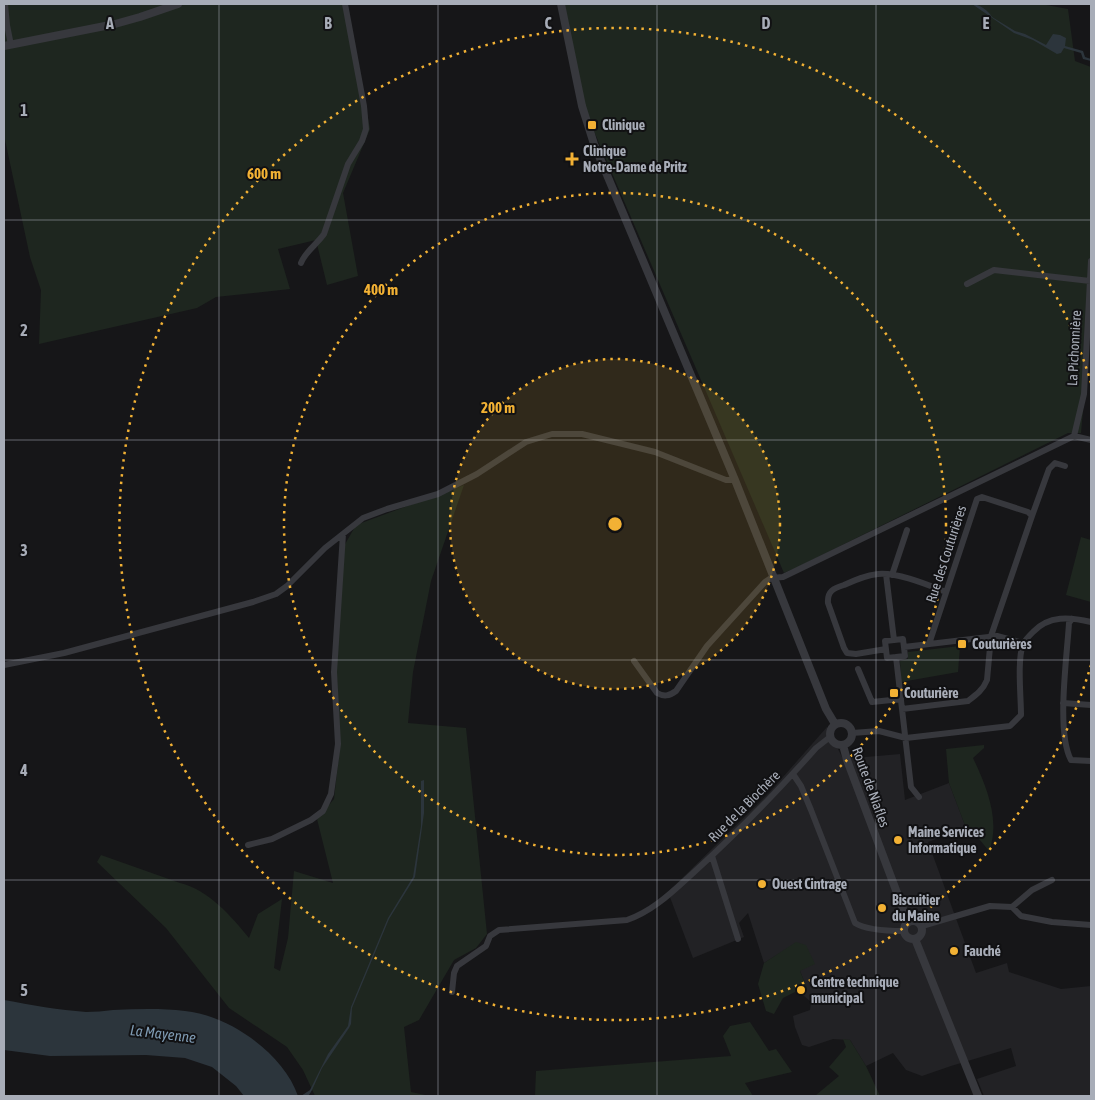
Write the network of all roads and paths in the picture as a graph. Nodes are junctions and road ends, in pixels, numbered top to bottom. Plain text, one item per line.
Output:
1 (5, 4) edge
2 (178, 4) edge
3 (345, 4) edge
4 (562, 4) edge
5 (7, 46) edge
6 (1091, 261) edge
7 (301, 263) dead end
8 (1090, 281) junction
9 (967, 284) dead end
10 (1074, 436) junction
11 (1091, 440) edge
12 (1065, 466) dead end
13 (735, 480) junction
14 (1032, 516) junction
15 (907, 530) dead end
16 (343, 534) junction
17 (889, 574) junction
18 (774, 578) junction
19 (946, 592) junction
20 (1072, 619) junction
21 (1091, 622) edge
22 (991, 636) junction
23 (894, 640) junction
24 (1023, 643) junction
25 (929, 644) junction
26 (904, 647) junction
27 (886, 650) junction
28 (896, 657) junction
29 (634, 661) dead end
30 (4, 665) edge
31 (858, 669) dead end
32 (901, 699) junction
33 (1063, 703) junction
34 (1091, 705) edge
35 (902, 708) junction
36 (835, 724) junction
37 (852, 733) junction
38 (830, 737) junction
39 (906, 738) junction
40 (843, 745) junction
41 (1091, 761) edge
42 (793, 774) junction
43 (919, 797) dead end
44 (248, 845) dead end
45 (712, 856) junction
46 (1052, 880) dead end
47 (1012, 907) junction
48 (908, 922) junction
49 (1091, 925) edge
50 (922, 926) junction
51 (904, 931) junction
52 (738, 939) dead end
53 (915, 939) junction
54 (452, 992) dead end
55 (978, 1096) edge

1 - 5 street
2 - 5 street
3 - 7 street
4 - 13 street
6 - 8 street, La Pichonnière
8 - 9 street
8 - 10 street, La Pichonnière
10 - 11 street
10 - 18 street
12 - 14 street
13 - 16 street
13 - 18 street
14 - 19 street, Rue des Couturières
14 - 22 street
15 - 17 street
16 - 30 street
16 - 44 street
17 - 19 street
17 - 23 street
17 - 27 street
18 - 29 street
18 - 36 street
19 - 25 street, Rue des Couturières
20 - 21 street
20 - 24 street
20 - 33 street
22 - 24 street
22 - 25 street
22 - 35 street
23 - 26 street
23 - 27 street
24 - 39 street
25 - 26 street
26 - 28 street
27 - 28 street
28 - 32 street
31 - 32 street
32 - 35 street
33 - 34 street
33 - 41 street
35 - 39 street
36 - 37 street
36 - 38 street
37 - 39 street
37 - 40 street
38 - 40 street
38 - 42 street, Rue de la Biochère
39 - 43 street
40 - 48 street, Route de Niafles
42 - 45 street, Rue de la Biochère
42 - 51 street, Rue de la Biochère
45 - 52 street
45 - 54 street, Rue de la Biochère
46 - 47 street
47 - 49 street
47 - 50 street
48 - 50 street
48 - 51 street
50 - 53 street
51 - 53 street
53 - 55 street

